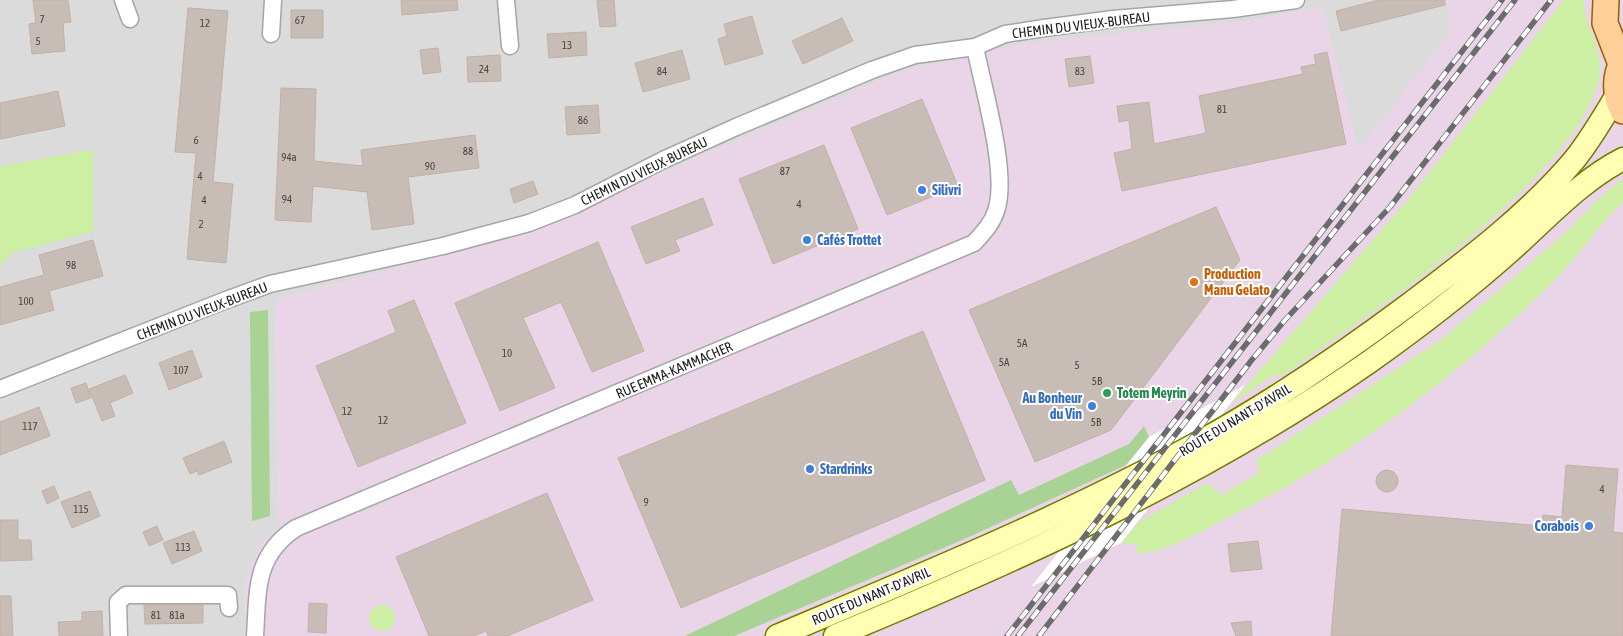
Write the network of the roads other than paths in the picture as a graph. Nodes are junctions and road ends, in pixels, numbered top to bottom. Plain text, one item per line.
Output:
1 (123, 0) edge
2 (273, 0) edge
3 (506, 0) edge
4 (1296, 0) edge
5 (1608, 0) edge
6 (1623, 17) edge
7 (130, 19) dead end
8 (271, 34) dead end
9 (510, 46) dead end
10 (975, 47) junction
11 (1622, 63) edge
12 (1620, 103) edge
13 (1623, 159) edge
14 (0, 389) edge
15 (229, 608) dead end
16 (119, 636) edge
17 (255, 636) edge
18 (777, 636) edge
19 (836, 636) edge

1 - 7 street
2 - 8 street
3 - 9 street
4 - 10 street, CHEMIN DU VIEUX-BUREAU
5 - 6 main road
5 - 11 main road
10 - 14 street, CHEMIN DU VIEUX-BUREAU
10 - 17 street, RUE EMMA-KAMMACHER
11 - 12 main road
12 - 18 main road, ROUTE DU NANT-D'AVRIL
13 - 19 main road, ROUTE DU NANT-D'AVRIL
15 - 16 street

